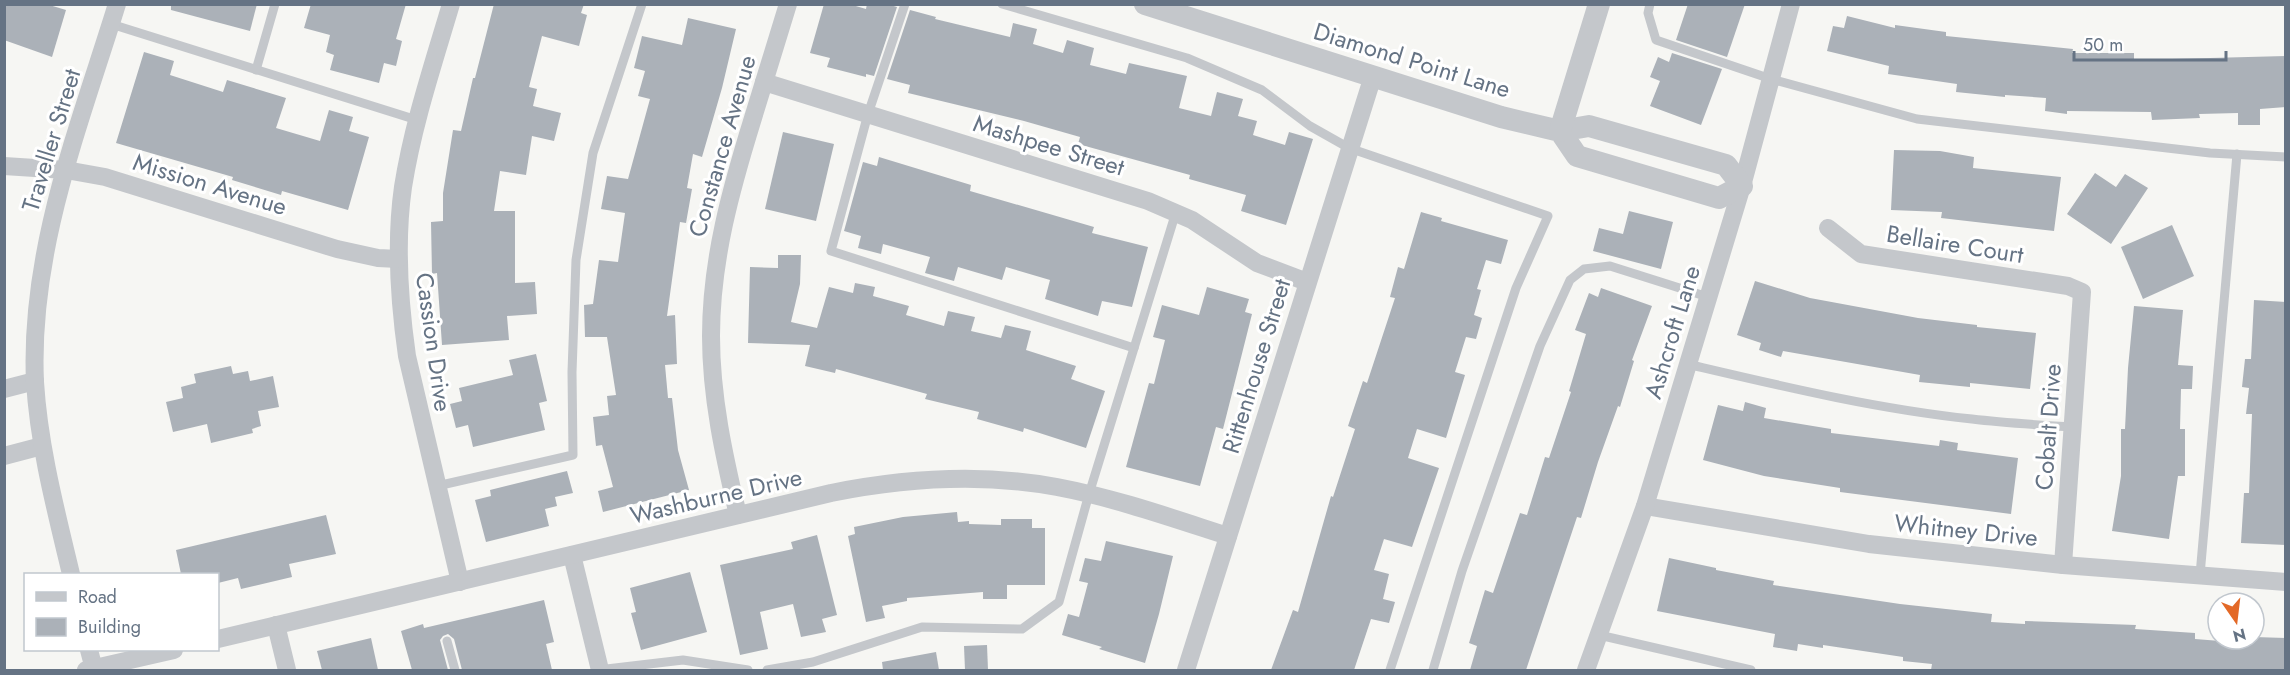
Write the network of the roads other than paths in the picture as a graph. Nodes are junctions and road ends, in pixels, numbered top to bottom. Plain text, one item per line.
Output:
1 (117, 4) edge
2 (275, 4) edge
3 (450, 4) edge
4 (642, 4) edge
5 (905, 4) edge
6 (1002, 4) edge
7 (1145, 4) edge
8 (1599, 4) edge
9 (1650, 4) edge
10 (1791, 4) edge
11 (784, 6) edge
12 (111, 24) junction
13 (256, 70) junction
14 (1373, 76) junction
15 (1771, 79) junction
16 (764, 82) junction
17 (868, 114) junction
18 (417, 120) junction
19 (1560, 131) junction
20 (1349, 148) junction
21 (2237, 154) junction
22 (2286, 157) edge
23 (4, 166) edge
24 (66, 170) junction
25 (1742, 186) junction
26 (1176, 212) junction
27 (1828, 228) dead end
28 (398, 259) junction
29 (1307, 282) junction
30 (2082, 292) joint
31 (1708, 297) junction
32 (1134, 348) junction
33 (1688, 364) junction
34 (35, 381) junction
35 (4, 389) edge
36 (2072, 427) junction
37 (42, 446) junction
38 (4, 456) edge
39 (437, 486) junction
40 (1089, 494) junction
41 (1645, 506) junction
42 (738, 515) junction
43 (1228, 536) junction
44 (572, 555) junction
45 (2062, 565) junction
46 (71, 573) edge
47 (2200, 575) junction
48 (460, 582) junction
49 (2286, 582) edge
50 (276, 625) junction
51 (1599, 635) junction
52 (219, 639) edge
53 (447, 641) dead end
54 (89, 651) edge
55 (170, 651) edge
56 (90, 670) edge
57 (286, 670) edge
58 (455, 670) edge
59 (599, 670) edge
60 (747, 670) edge
61 (767, 670) edge
62 (1186, 670) edge
63 (1390, 670) edge
64 (1433, 670) edge
65 (1586, 670) edge
66 (1751, 670) edge

1 - 12 street, Traveller Street
2 - 13 lane
3 - 18 street, Cassion Drive
4 - 39 lane
5 - 17 lane
6 - 20 lane
7 - 14 street, Diamond Point Lane
8 - 19 street
9 - 15 lane
10 - 15 street, Ashcroft Lane
11 - 16 street, Constance Avenue
12 - 13 lane
12 - 24 street, Traveller Street
13 - 18 lane
14 - 19 street, Diamond Point Lane
14 - 20 street, Rittenhouse Street
15 - 21 lane
15 - 25 street, Ashcroft Lane
16 - 17 street, Mashpee Street
16 - 42 street, Constance Avenue
17 - 26 street, Mashpee Street
17 - 32 lane
18 - 28 street, Cassion Drive
19 - 25 street, Diamond Point Lane
19 - 25 street
20 - 29 street, Rittenhouse Street
20 - 63 lane
21 - 22 lane
21 - 47 lane
23 - 24 street, Mission Avenue
24 - 28 street, Mission Avenue
24 - 34 street, Traveller Street
25 - 31 street, Ashcroft Lane
26 - 29 street, Mashpee Street
26 - 32 lane
27 - 30 street, Bellaire Court
28 - 39 street, Cassion Drive
29 - 43 street, Rittenhouse Street
30 - 36 street, Cobalt Drive
31 - 33 street, Ashcroft Lane
31 - 64 lane
32 - 40 lane
33 - 36 lane
33 - 41 street, Ashcroft Lane
34 - 35 street
34 - 37 street, Traveller Street
36 - 45 street, Cobalt Drive
37 - 38 street
37 - 46 street, Traveller Street
39 - 48 street, Cassion Drive
40 - 42 street, Washburne Drive
40 - 43 street, Washburne Drive
40 - 61 lane
41 - 45 street, Whitney Drive
41 - 51 street, Ashcroft Lane
42 - 44 street, Washburne Drive
43 - 62 street, Rittenhouse Street
44 - 48 street, Washburne Drive
44 - 59 street
45 - 47 street, Whitney Drive
47 - 49 street, Whitney Drive
48 - 50 street, Washburne Drive
50 - 52 street, Washburne Drive
50 - 57 street
51 - 65 street, Ashcroft Lane
51 - 66 lane
53 - 58 lane
54 - 56 street
55 - 56 street
59 - 60 lane

